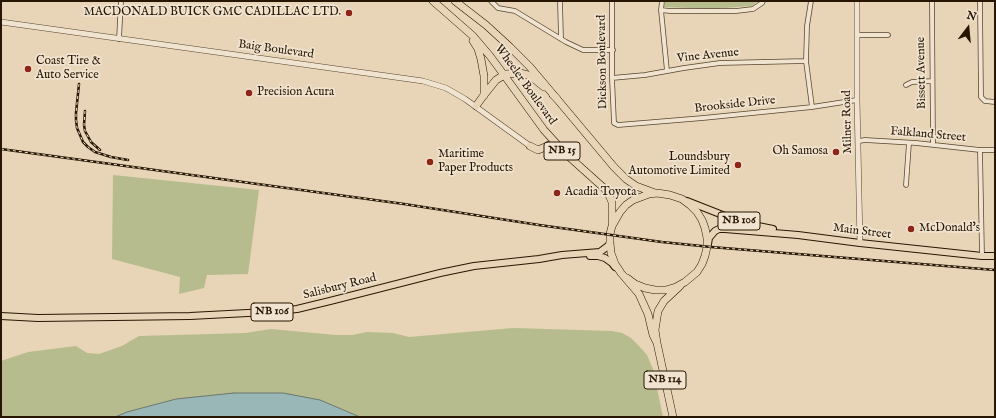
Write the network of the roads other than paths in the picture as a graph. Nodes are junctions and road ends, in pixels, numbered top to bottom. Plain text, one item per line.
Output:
1 (121, 1) edge
2 (433, 1) edge
3 (455, 1) edge
4 (560, 1) edge
5 (612, 1) edge
6 (662, 1) edge
7 (763, 1) edge
8 (811, 1) edge
9 (857, 1) edge
10 (932, 1) edge
11 (980, 1) edge
12 (491, 2) edge
13 (661, 10) junction
14 (1, 22) edge
15 (460, 24) junction
16 (858, 35) junction
17 (888, 35) dead end
18 (119, 39) junction
19 (561, 39) junction
20 (613, 50) junction
21 (806, 61) junction
22 (668, 71) junction
23 (504, 74) junction
24 (612, 78) junction
25 (932, 81) junction
26 (906, 85) dead end
27 (484, 95) junction
28 (558, 99) junction
29 (858, 100) junction
30 (995, 102) edge
31 (476, 106) junction
32 (812, 107) junction
33 (614, 123) joint
34 (859, 141) junction
35 (909, 143) junction
36 (933, 145) junction
37 (530, 146) joint
38 (557, 146) junction
39 (980, 150) junction
40 (995, 150) edge
41 (906, 185) dead end
42 (657, 193) junction
43 (682, 199) junction
44 (612, 226) junction
45 (798, 235) junction
46 (610, 243) junction
47 (860, 243) junction
48 (707, 247) junction
49 (982, 256) junction
50 (995, 256) edge
51 (538, 259) junction
52 (621, 273) junction
53 (627, 278) junction
54 (685, 282) junction
55 (1, 316) edge
56 (657, 343) junction
57 (673, 417) edge

1 - 18 street
2 - 15 highway, Wheeler Boulevard / NB 15
3 - 28 highway, Wheeler Boulevard / NB 15
4 - 19 street
5 - 20 street, Dickson Boulevard
6 - 13 street
7 - 13 street
8 - 21 street
9 - 16 street, Milner Road
10 - 25 street, Bissett Avenue
11 - 30 street
12 - 19 street
13 - 22 street
14 - 18 street, Baig Boulevard
15 - 23 highway, Wheeler Boulevard / NB 15
15 - 27 highway
16 - 17 street
16 - 29 street, Milner Road
18 - 31 street, Baig Boulevard
19 - 20 street
20 - 24 street, Dickson Boulevard
21 - 22 street, Vine Avenue
21 - 32 street
22 - 24 street, Vine Avenue
23 - 27 highway
23 - 28 highway
23 - 38 highway, Wheeler Boulevard / NB 15
24 - 33 street, Dickson Boulevard
25 - 26 street
25 - 36 street, Bissett Avenue
27 - 31 highway
28 - 42 highway, Wheeler Boulevard / NB 15
29 - 32 street, Brookside Drive
29 - 34 street, Milner Road
31 - 37 street, Baig Boulevard
32 - 33 street, Brookside Drive
34 - 35 street, Falkland Street
34 - 47 street, Milner Road
35 - 36 street, Falkland Street
35 - 41 street
36 - 39 street, Falkland Street
37 - 38 highway
38 - 44 highway, Wheeler Boulevard / NB 15
39 - 40 street, Falkland Street
39 - 49 street
42 - 43 highway
42 - 44 highway
43 - 45 main road, Main Street / NB 106
43 - 48 highway
44 - 46 highway
45 - 47 main road, Main Street / NB 106
45 - 48 main road, Main Street / NB 106
46 - 51 main road, Salisbury Road / NB 106
46 - 52 highway
47 - 49 main road, Main Street / NB 106
48 - 54 highway
49 - 50 main road, Main Street / NB 106
51 - 52 main road, Salisbury Road / NB 106
51 - 55 main road, Salisbury Road / NB 106
52 - 53 highway
53 - 54 highway
53 - 56 highway, NB 114
54 - 56 highway, NB 114
56 - 57 highway, NB 114

